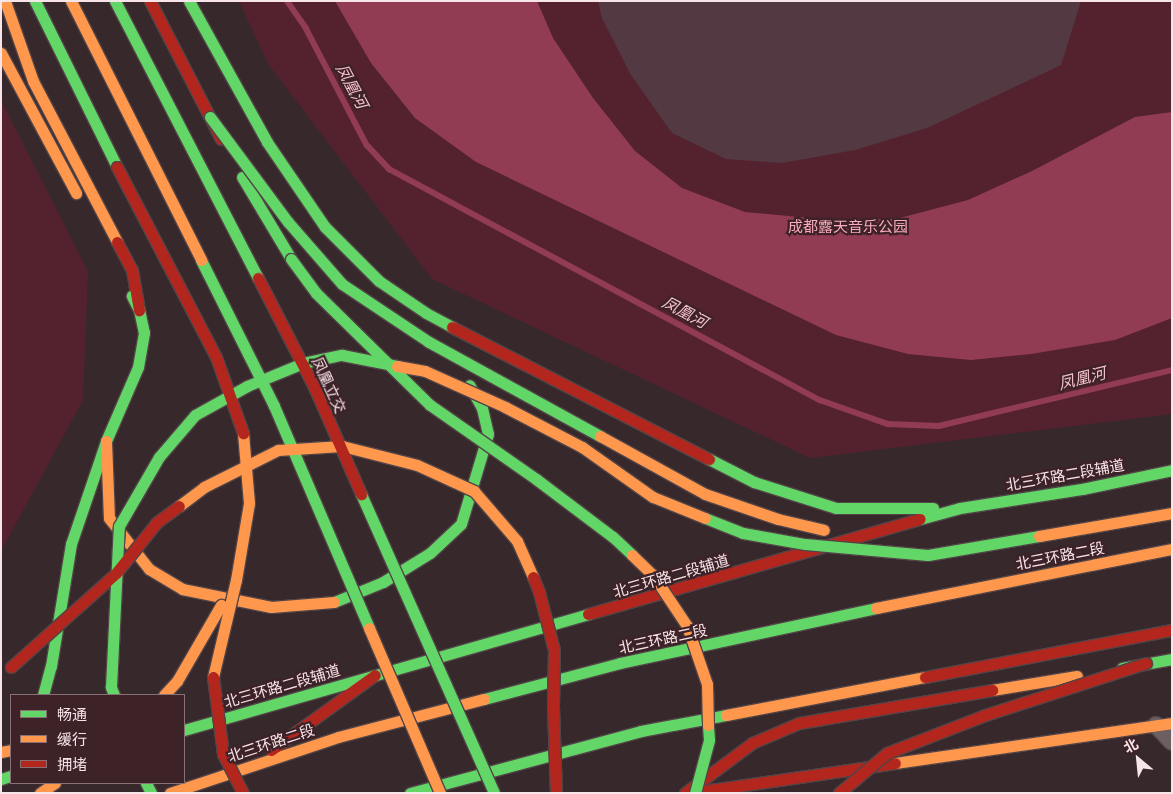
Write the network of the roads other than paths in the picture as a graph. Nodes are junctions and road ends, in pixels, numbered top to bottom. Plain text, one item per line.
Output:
1 (5, 1) edge
2 (35, 1) edge
3 (70, 1) edge
4 (115, 1) edge
5 (150, 1) edge
6 (188, 1) edge
7 (1, 53) edge
8 (210, 117) junction
9 (84, 207) dead end
10 (121, 276) dead end
11 (139, 310) junction
12 (426, 313) junction
13 (106, 441) junction
14 (1172, 470) edge
15 (960, 508) junction
16 (1172, 513) edge
17 (1172, 549) edge
18 (928, 555) junction
19 (116, 573) junction
20 (236, 580) junction
21 (1172, 630) edge
22 (1172, 658) edge
23 (1146, 663) junction
24 (375, 675) junction
25 (1, 676) edge
26 (43, 694) edge
27 (114, 694) edge
28 (165, 694) edge
29 (1164, 724) edge
30 (185, 730) edge
31 (1172, 742) edge
32 (914, 761) junction
33 (248, 767) junction
34 (54, 784) edge
35 (40, 793) edge
36 (170, 793) edge
37 (243, 793) edge
38 (410, 793) edge
39 (440, 793) edge
40 (494, 793) edge
41 (556, 793) edge
42 (685, 793) edge
43 (690, 793) edge
44 (695, 793) edge
45 (838, 793) edge

1 - 11 main road
2 - 20 main road, bridge
3 - 39 main road, bridge
4 - 40 main road, 凤凰立交, bridge
5 - 8 main road
6 - 12 main road
7 - 9 main road
8 - 18 main road, bridge
8 - 44 main road, bridge
10 - 11 main road
11 - 13 main road
12 - 13 main road
12 - 15 main road
13 - 26 main road
14 - 15 main road, 北三环路二段辅道
15 - 24 main road, 北三环路二段辅道
16 - 18 main road, bridge
17 - 33 main road, 北三环路二段
18 - 19 main road, bridge
19 - 25 main road, bridge
19 - 27 main road, bridge
19 - 41 main road, bridge
20 - 28 main road, bridge
20 - 37 main road, bridge
21 - 38 main road
22 - 23 main road
23 - 42 main road, bridge
23 - 45 main road, bridge
24 - 30 main road, 北三环路二段辅道
24 - 33 main road
29 - 31 street
29 - 32 main road
32 - 43 main road
32 - 45 main road
33 - 36 main road, 北三环路二段
34 - 35 main road

